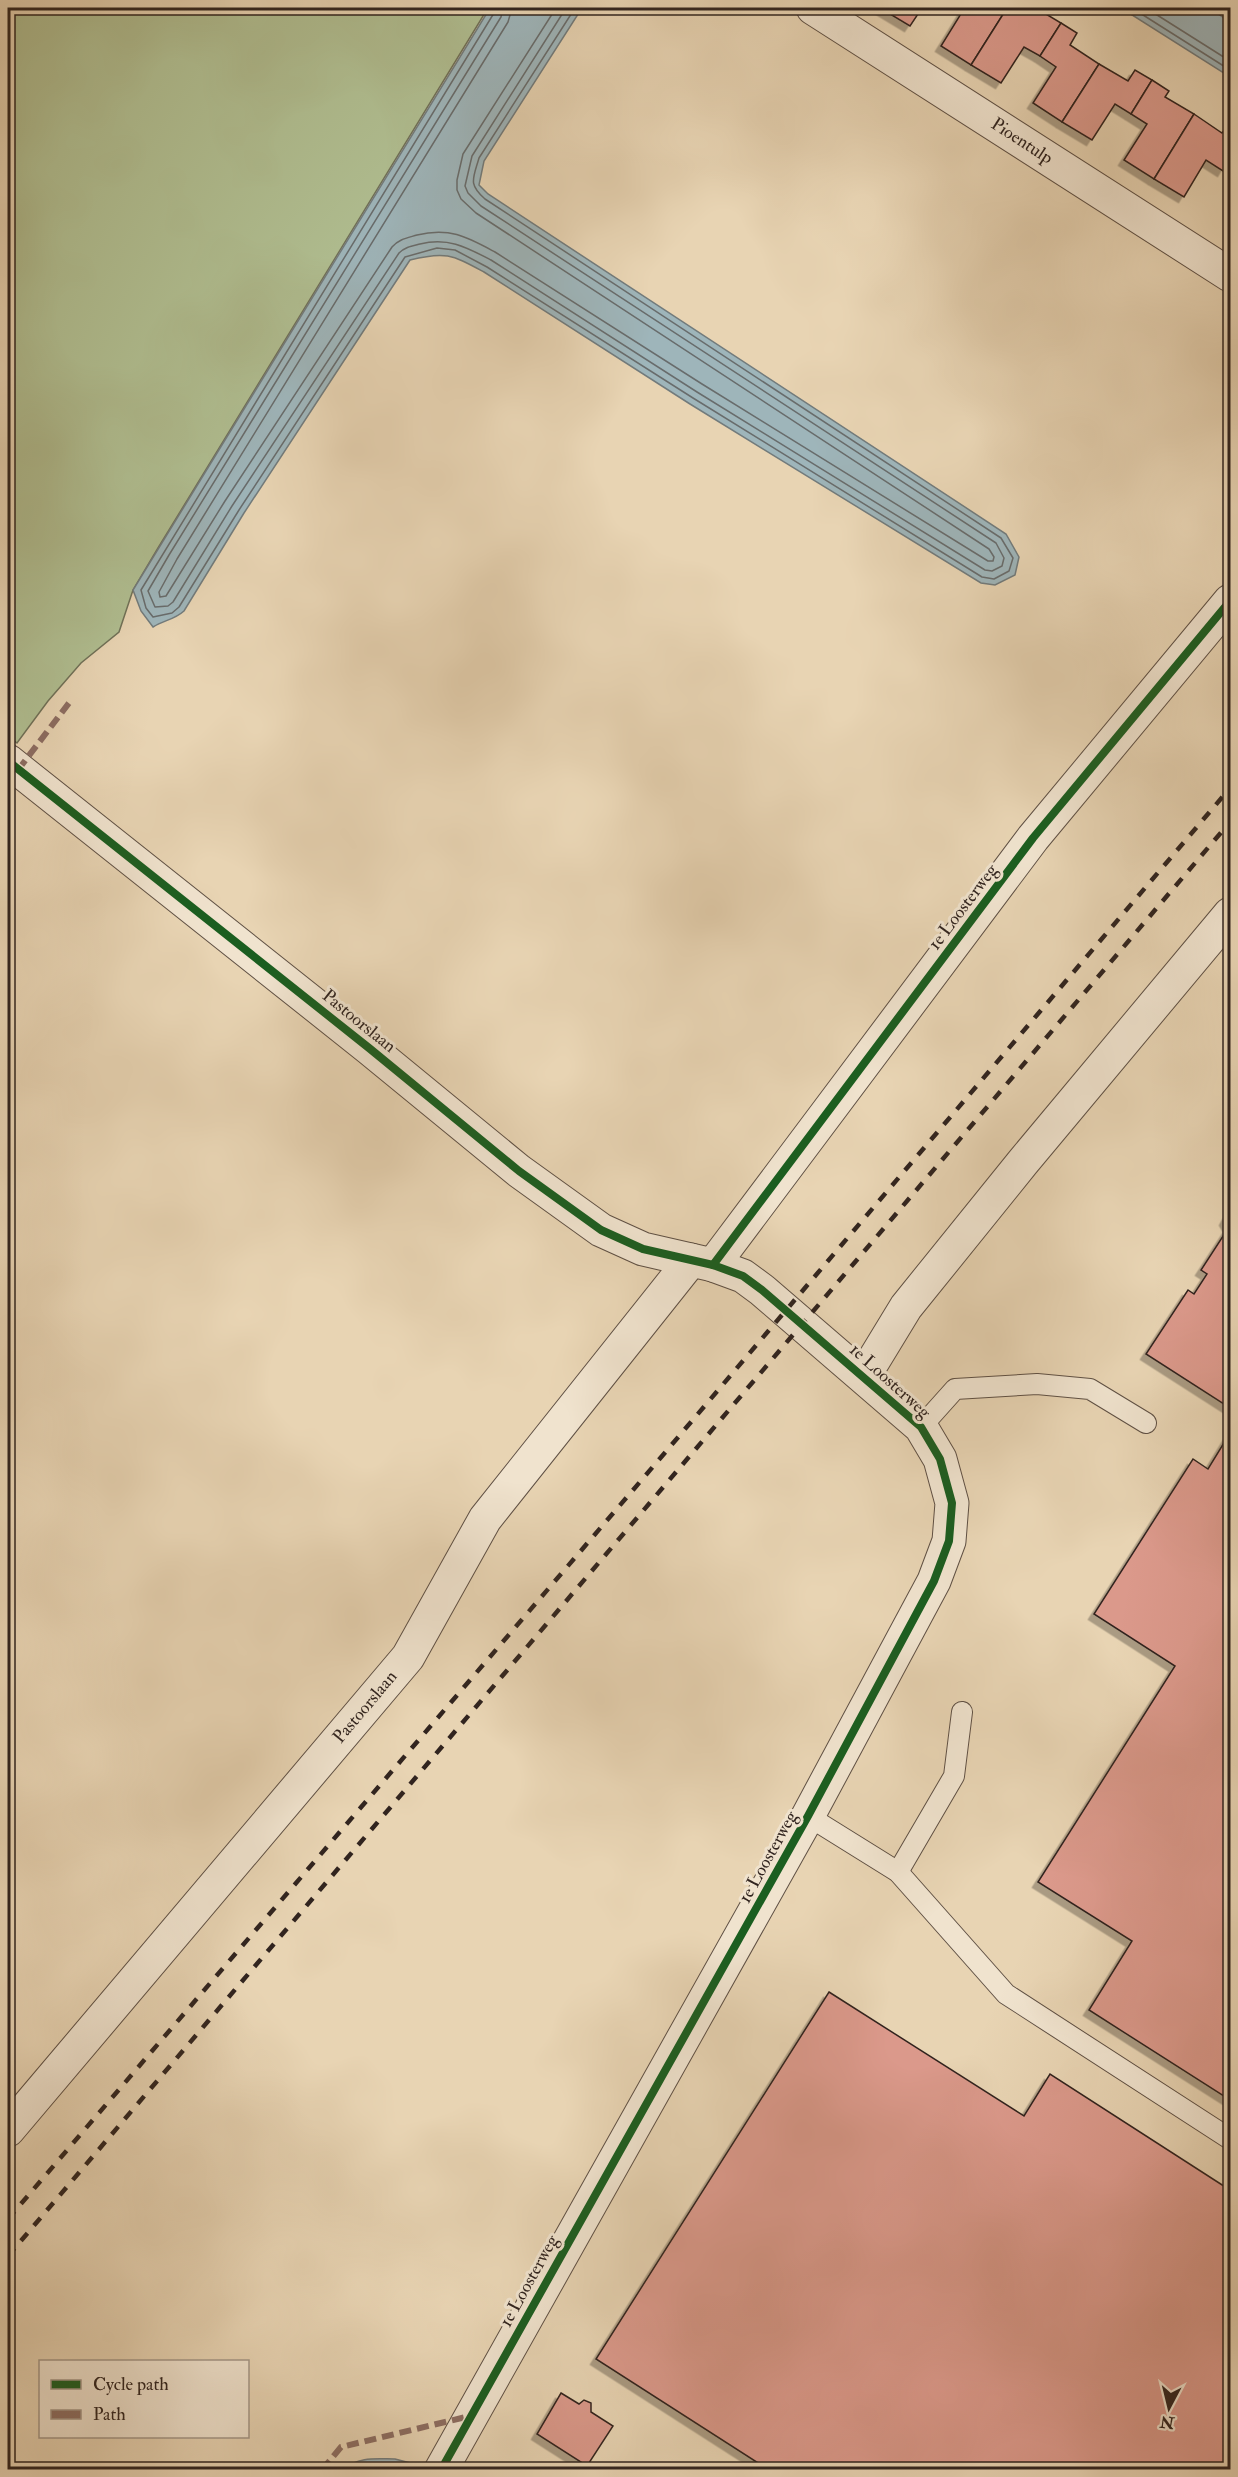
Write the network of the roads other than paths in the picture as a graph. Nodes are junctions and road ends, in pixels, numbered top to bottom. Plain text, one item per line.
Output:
1 (813, 8) edge
2 (1230, 274) edge
3 (1230, 601) edge
4 (8, 761) edge
5 (1230, 914) edge
6 (702, 1263) junction
7 (864, 1376) junction
8 (1146, 1423) dead end
9 (921, 1427) junction
10 (962, 1712) dead end
11 (808, 1816) junction
12 (898, 1872) junction
13 (8, 2130) edge
14 (1230, 2139) edge
15 (447, 2459) edge

1 - 2 street, Pioentulp
3 - 6 street, 1e Loosterweg
4 - 6 street, Pastoorslaan
5 - 7 street, 1e Loosterweg
6 - 7 street, 1e Loosterweg
6 - 13 street, Pastoorslaan
7 - 9 street, 1e Loosterweg
8 - 9 lane
9 - 11 street, 1e Loosterweg
10 - 12 lane
11 - 12 lane
11 - 15 street, 1e Loosterweg
12 - 14 lane

